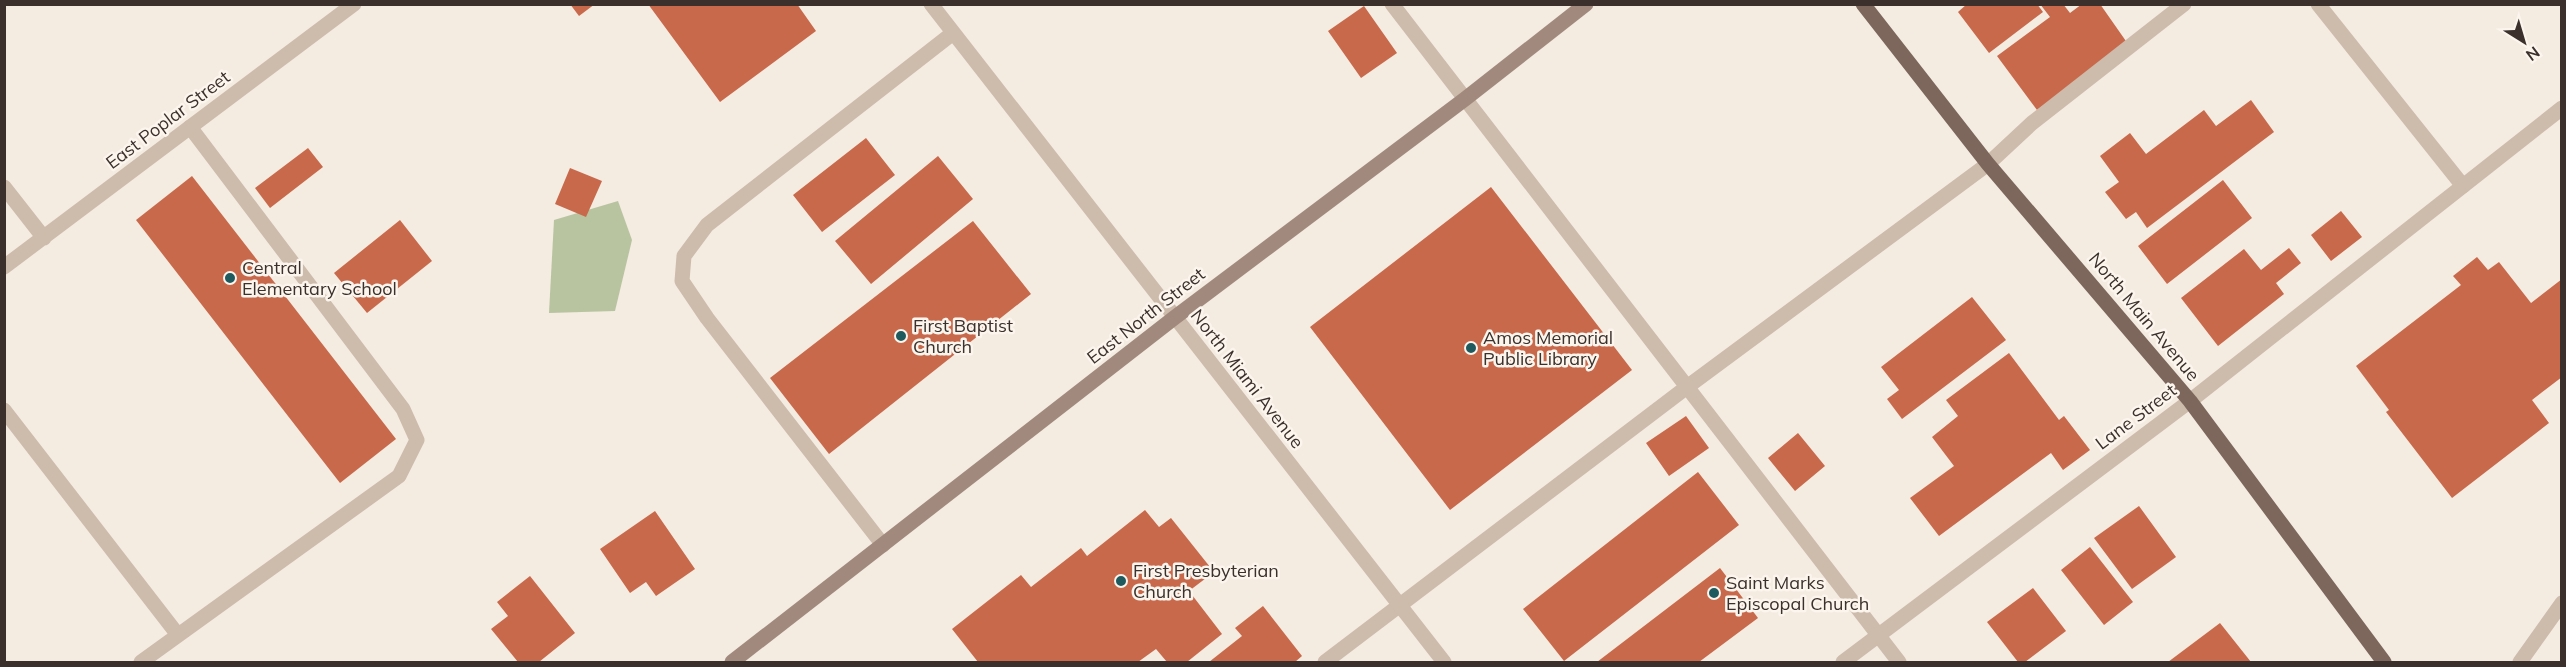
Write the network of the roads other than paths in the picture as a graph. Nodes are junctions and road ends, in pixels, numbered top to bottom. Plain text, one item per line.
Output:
1 (354, 4) edge
2 (931, 4) edge
3 (1392, 4) edge
4 (1586, 4) edge
5 (1863, 4) edge
6 (2184, 4) edge
7 (2318, 4) edge
8 (953, 33) junction
9 (1465, 99) junction
10 (2562, 108) edge
11 (190, 127) junction
12 (1988, 164) junction
13 (2463, 186) junction
14 (4, 187) edge
15 (44, 238) junction
16 (4, 267) edge
17 (1174, 318) junction
18 (1687, 387) junction
19 (2190, 401) junction
20 (4, 410) edge
21 (883, 545) junction
22 (2562, 603) edge
23 (1400, 605) junction
24 (1878, 635) junction
25 (178, 636) junction
26 (141, 663) edge
27 (732, 663) edge
28 (1325, 663) edge
29 (1444, 663) edge
30 (1843, 663) edge
31 (1899, 663) edge
32 (2384, 663) edge
33 (2520, 663) edge

1 - 11 street, East Poplar Street
2 - 8 street, North Miami Avenue
3 - 9 street
4 - 9 main road, East North Street
5 - 12 main road, North Main Avenue
6 - 12 street
7 - 13 street
8 - 17 street, North Miami Avenue
8 - 21 street
9 - 17 main road, East North Street
9 - 18 street
10 - 13 street, Lane Street
11 - 15 street, East Poplar Street
11 - 25 street
12 - 18 street
12 - 19 main road, North Main Avenue
13 - 19 street, Lane Street
14 - 15 street
15 - 16 street, East Poplar Street
17 - 21 main road, East North Street
17 - 23 street, North Miami Avenue
18 - 23 street
18 - 24 street
19 - 24 street, Lane Street
19 - 32 main road, North Main Avenue
20 - 25 street
21 - 27 main road, East North Street
22 - 33 street
23 - 28 street
23 - 29 street, North Miami Avenue
24 - 30 street, Lane Street
24 - 31 street
25 - 26 street

